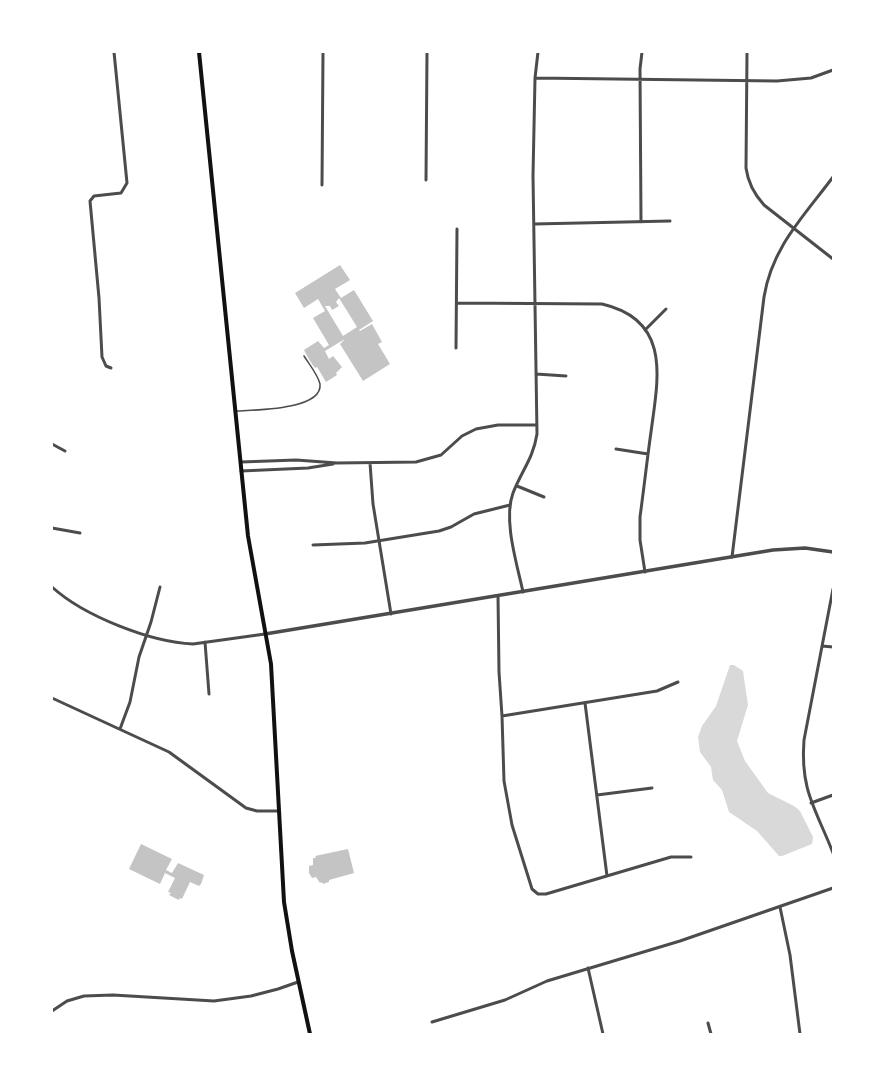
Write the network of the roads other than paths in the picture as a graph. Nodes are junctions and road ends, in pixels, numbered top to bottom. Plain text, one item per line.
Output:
1 (114, 52) edge
2 (199, 52) edge
3 (324, 52) edge
4 (427, 52) edge
5 (538, 52) edge
6 (642, 52) edge
7 (747, 52) edge
8 (833, 70) edge
9 (535, 78) junction
10 (641, 80) junction
11 (746, 80) junction
12 (833, 177) edge
13 (426, 180) dead end
14 (322, 185) dead end
15 (670, 221) dead end
16 (641, 222) junction
17 (534, 224) junction
18 (457, 229) dead end
19 (794, 229) junction
20 (833, 259) edge
21 (457, 303) junction
22 (535, 305) junction
23 (666, 309) dead end
24 (644, 330) junction
25 (456, 348) dead end
26 (304, 356) dead end
27 (111, 368) dead end
28 (536, 374) junction
29 (566, 376) dead end
30 (235, 411) junction
31 (536, 425) junction
32 (52, 444) edge
33 (616, 450) dead end
34 (66, 451) dead end
35 (648, 454) junction
36 (240, 462) junction
37 (370, 463) junction
38 (337, 464) junction
39 (241, 471) junction
40 (516, 486) junction
41 (544, 497) dead end
42 (510, 505) junction
43 (52, 528) edge
44 (80, 533) dead end
45 (379, 542) junction
46 (313, 545) dead end
47 (833, 552) edge
48 (732, 557) junction
49 (645, 572) junction
50 (52, 587) edge
51 (160, 588) dead end
52 (833, 589) edge
53 (523, 592) junction
54 (498, 596) junction
55 (391, 614) junction
56 (265, 634) junction
57 (146, 635) junction
58 (205, 642) junction
59 (822, 646) junction
60 (833, 647) edge
61 (678, 682) dead end
62 (209, 694) dead end
63 (52, 698) edge
64 (585, 703) junction
65 (502, 716) junction
66 (120, 729) junction
67 (652, 788) dead end
68 (597, 795) junction
69 (833, 795) edge
70 (811, 803) junction
71 (279, 811) junction
72 (833, 853) edge
73 (691, 857) dead end
74 (608, 876) junction
75 (833, 888) edge
76 (780, 907) junction
77 (588, 968) junction
78 (298, 982) junction
79 (52, 1011) edge
80 (432, 1022) dead end
81 (708, 1023) dead end
82 (310, 1034) edge
83 (603, 1034) edge
84 (711, 1034) edge
85 (800, 1034) edge

1 - 27 street
2 - 30 main road
3 - 14 street
4 - 13 street
5 - 9 street
6 - 10 street
7 - 11 street
8 - 11 street
9 - 10 street
9 - 17 street
10 - 11 street
10 - 16 street
11 - 19 street
12 - 19 street
15 - 16 street
16 - 17 street
17 - 22 street
18 - 21 street
19 - 20 street
19 - 48 street
21 - 22 street
21 - 25 street
22 - 24 street
22 - 28 street
23 - 24 street
24 - 35 street
26 - 30 lane
28 - 29 street
28 - 31 street
30 - 36 main road
31 - 37 street
31 - 40 street
32 - 34 street
33 - 35 street
35 - 49 street
36 - 38 street
36 - 39 main road
37 - 38 street
37 - 45 street
38 - 39 street
39 - 56 main road
40 - 41 street
40 - 42 street
42 - 45 street
42 - 53 street
43 - 44 street
45 - 46 street
45 - 55 street
47 - 48 street
48 - 49 street
49 - 53 street
50 - 57 street
51 - 57 street
52 - 59 street
53 - 54 street
54 - 55 street
54 - 65 street
55 - 56 street
56 - 58 street
56 - 71 main road
57 - 58 street
57 - 66 street
58 - 62 street
59 - 60 street
59 - 70 street
61 - 64 street
63 - 66 street
64 - 65 street
64 - 68 street
65 - 74 street
66 - 71 street
67 - 68 street
68 - 74 street
69 - 70 street
70 - 72 street
71 - 78 main road
73 - 74 street
75 - 76 street
76 - 77 street
76 - 85 street
77 - 80 street
77 - 83 street
78 - 79 street
78 - 82 main road
81 - 84 street

